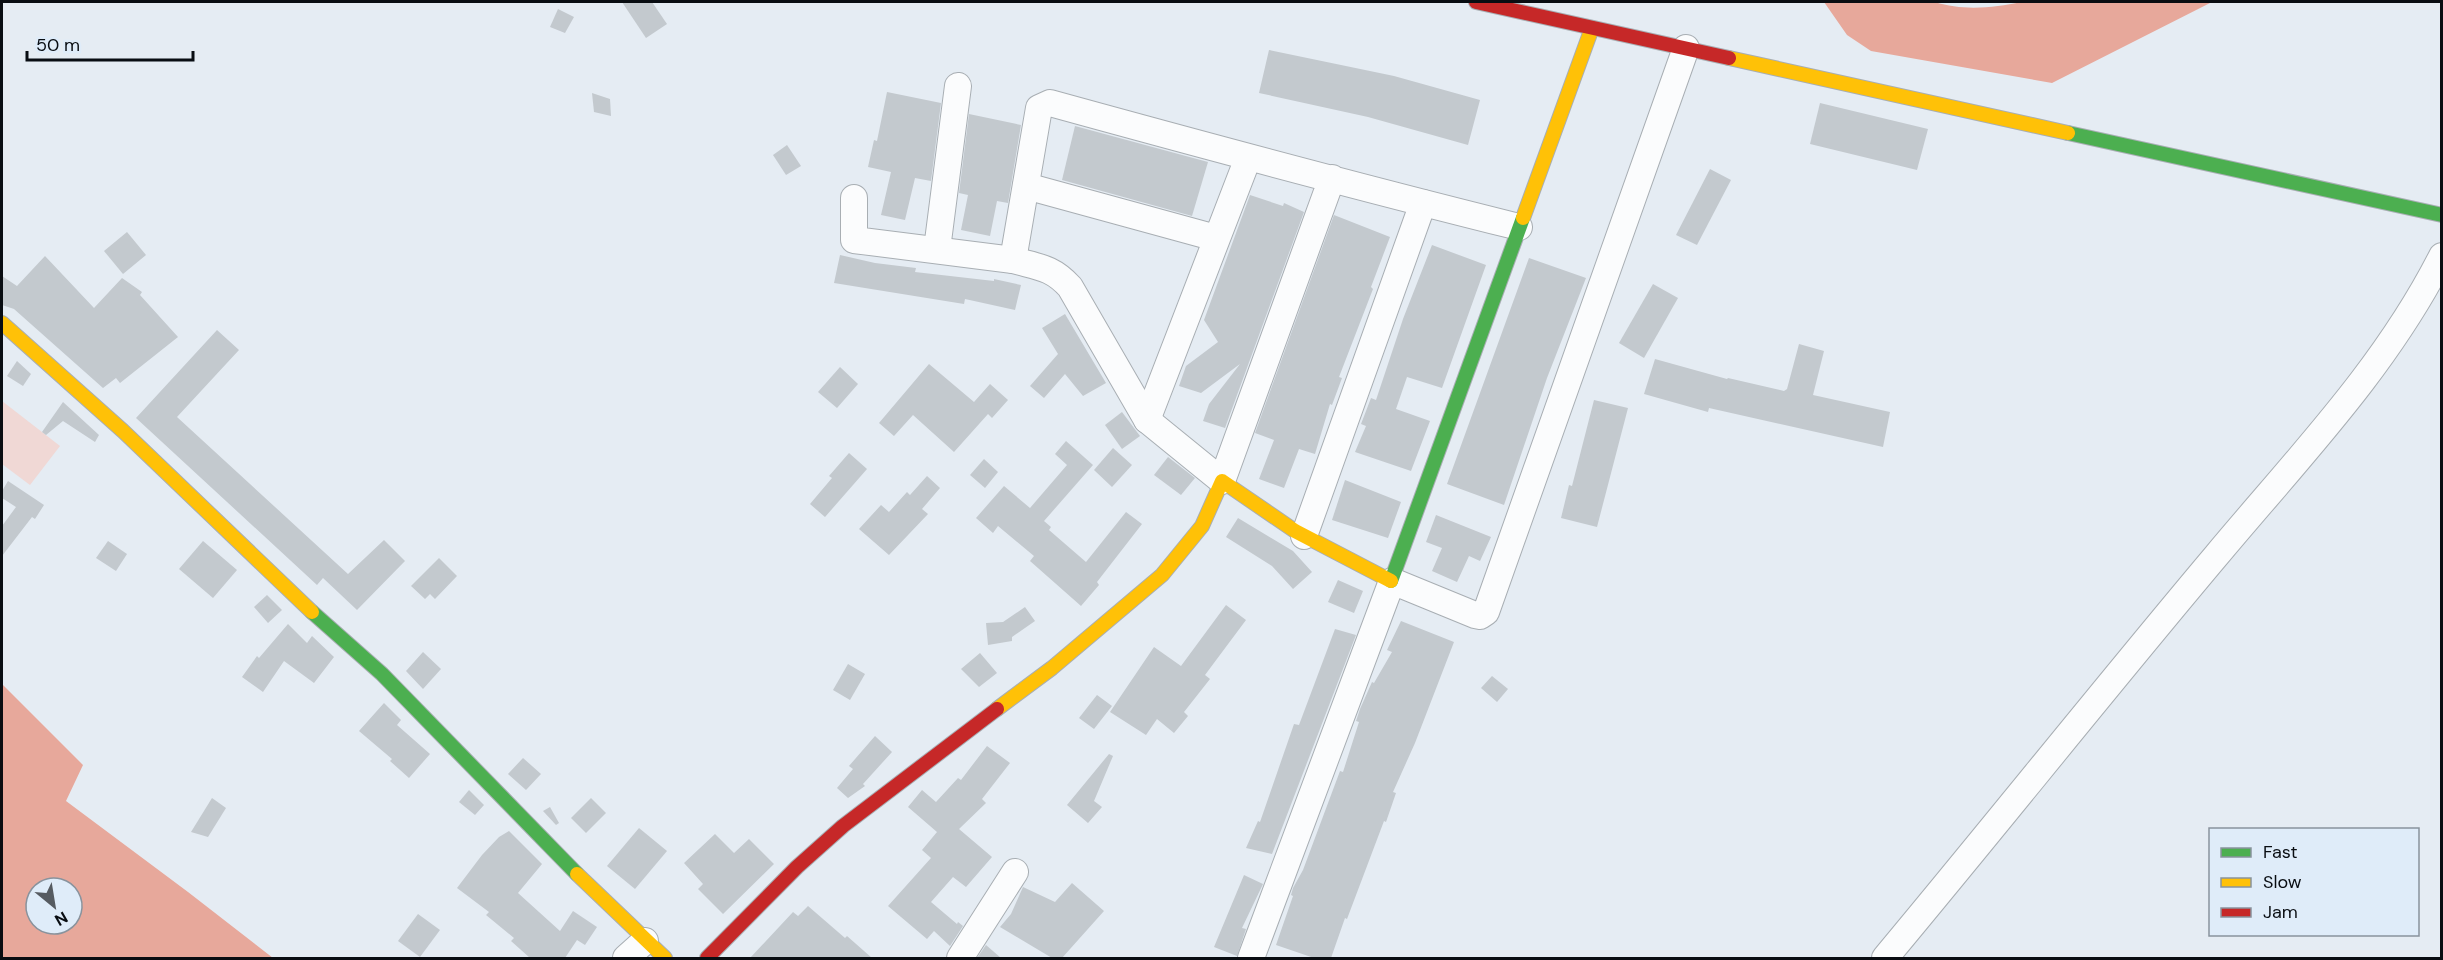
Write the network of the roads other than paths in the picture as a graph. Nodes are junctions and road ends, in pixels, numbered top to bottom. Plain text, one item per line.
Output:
1 (1476, 2) edge
2 (1592, 28) junction
3 (1686, 48) junction
4 (958, 86) dead end
5 (1248, 158) junction
6 (1332, 178) junction
7 (1026, 186) junction
8 (854, 198) dead end
9 (1423, 203) junction
10 (2442, 215) edge
11 (1519, 227) junction
12 (1216, 238) junction
13 (937, 249) junction
14 (2442, 256) edge
15 (1013, 260) junction
16 (2, 323) edge
17 (1147, 420) junction
18 (1222, 481) junction
19 (1304, 536) junction
20 (1392, 581) junction
21 (1015, 872) dead end
22 (645, 941) junction
23 (626, 958) edge
24 (666, 958) edge
25 (707, 958) edge
26 (960, 958) edge
27 (1251, 958) edge
28 (1885, 958) edge

1 - 2 street
2 - 3 street
2 - 11 street
3 - 10 street
3 - 20 street
4 - 13 street
5 - 6 street
5 - 7 street
5 - 12 street
6 - 9 street
6 - 18 street
7 - 12 street
7 - 15 street
8 - 13 street
9 - 11 street
9 - 19 street
11 - 20 street
12 - 17 street
13 - 15 street
14 - 28 street
15 - 17 street
16 - 22 street
17 - 18 street
18 - 19 street
18 - 25 street
19 - 20 street
20 - 27 street
21 - 26 street
22 - 23 street
22 - 24 street

